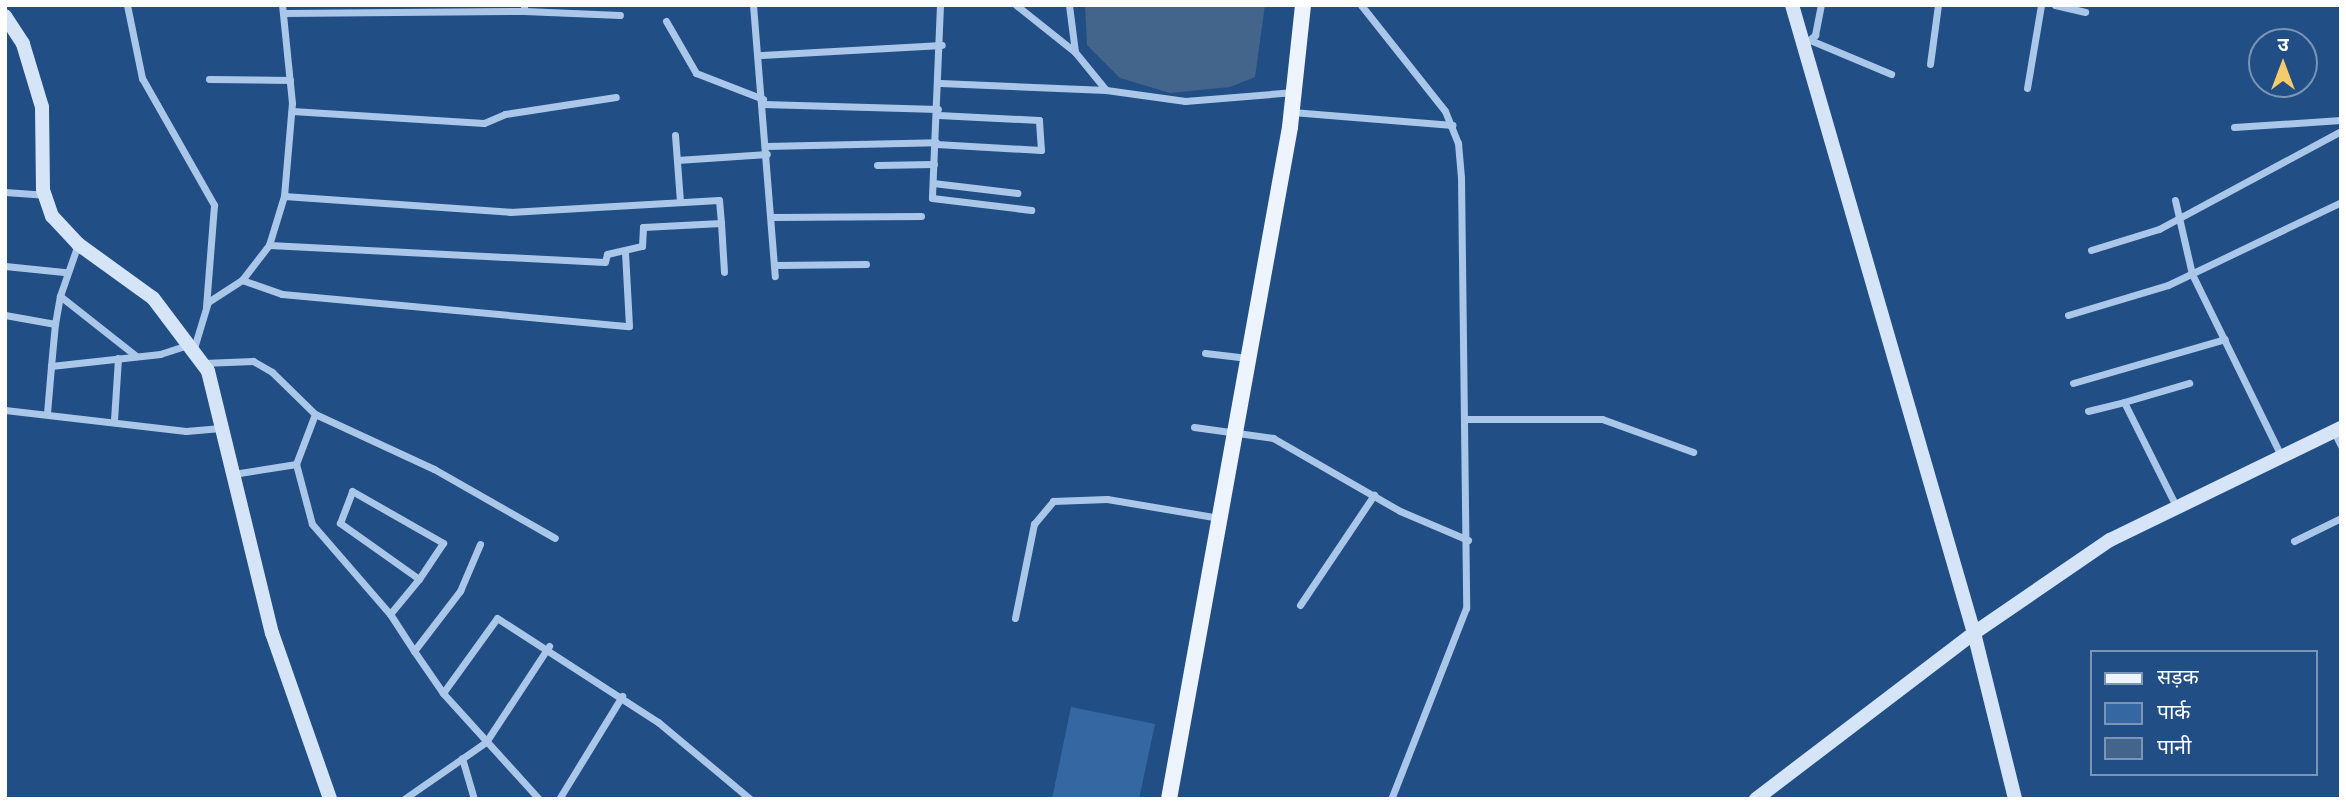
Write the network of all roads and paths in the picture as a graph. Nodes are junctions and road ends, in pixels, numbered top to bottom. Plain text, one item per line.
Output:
1 (127, 5) edge
2 (753, 5) edge
3 (940, 5) edge
4 (1016, 5) edge
5 (1069, 5) edge
6 (1303, 5) edge
7 (1360, 5) edge
8 (1791, 5) edge
9 (1821, 5) edge
10 (1938, 5) edge
11 (2041, 5) edge
12 (2054, 5) edge
13 (323, 8) edge
14 (524, 8) edge
15 (283, 9) edge
16 (2085, 12) dead end
17 (620, 15) dead end
18 (5, 16) edge
19 (666, 21) dead end
20 (1806, 43) junction
21 (942, 45) junction
22 (1075, 51) junction
23 (761, 55) junction
24 (1930, 64) dead end
25 (1891, 74) dead end
26 (209, 79) dead end
27 (290, 80) junction
28 (940, 83) junction
29 (2027, 88) dead end
30 (1106, 90) junction
31 (1294, 92) junction
32 (616, 97) dead end
33 (763, 101) junction
34 (292, 111) junction
35 (938, 112) junction
36 (1292, 112) junction
37 (2341, 120) edge
38 (1452, 125) junction
39 (2234, 127) dead end
40 (2341, 131) edge
41 (675, 135) dead end
42 (936, 143) junction
43 (766, 150) junction
44 (677, 160) junction
45 (934, 164) junction
46 (877, 165) dead end
47 (933, 183) junction
48 (5, 192) edge
49 (1017, 193) dead end
50 (44, 195) junction
51 (284, 196) junction
52 (2175, 200) dead end
53 (680, 201) junction
54 (2341, 202) edge
55 (1031, 210) dead end
56 (921, 216) dead end
57 (2178, 216) junction
58 (772, 217) junction
59 (721, 223) junction
60 (78, 244) junction
61 (269, 245) junction
62 (2091, 250) dead end
63 (625, 252) junction
64 (866, 264) dead end
65 (775, 265) junction
66 (5, 266) edge
67 (724, 271) dead end
68 (64, 272) junction
69 (2192, 274) junction
70 (775, 276) dead end
71 (242, 280) junction
72 (60, 296) junction
73 (206, 306) junction
74 (5, 315) edge
75 (2068, 315) dead end
76 (55, 324) junction
77 (2225, 339) junction
78 (192, 346) junction
79 (1205, 353) dead end
80 (136, 356) junction
81 (118, 358) junction
82 (1248, 359) junction
83 (203, 363) junction
84 (51, 366) junction
85 (2073, 383) dead end
86 (2189, 383) dead end
87 (2124, 402) junction
88 (5, 410) edge
89 (2088, 411) dead end
90 (47, 413) junction
91 (315, 414) junction
92 (1467, 419) junction
93 (114, 420) junction
94 (1194, 427) dead end
95 (218, 428) junction
96 (2337, 430) edge
97 (1235, 434) junction
98 (2341, 446) edge
99 (1693, 452) dead end
100 (2281, 457) junction
101 (296, 464) junction
102 (232, 474) junction
103 (1374, 495) junction
104 (2176, 506) junction
105 (1219, 518) junction
106 (2341, 518) edge
107 (555, 538) dead end
108 (1468, 540) junction
109 (2294, 541) dead end
110 (481, 544) dead end
111 (419, 579) junction
112 (1300, 605) dead end
113 (390, 614) junction
114 (1015, 618) dead end
115 (1974, 633) junction
116 (549, 646) junction
117 (414, 651) junction
118 (443, 693) junction
119 (622, 696) junction
120 (486, 742) junction
121 (462, 758) junction
122 (418, 789) junction
123 (330, 799) edge
124 (404, 799) edge
125 (421, 799) edge
126 (474, 799) edge
127 (539, 799) edge
128 (559, 799) edge
129 (750, 799) edge
130 (1169, 799) edge
131 (1391, 799) edge
132 (1756, 799) edge
133 (2015, 799) edge

1 - 73 street
2 - 23 street
3 - 21 street
4 - 22 street
5 - 22 street
6 - 31 main road
7 - 38 street
8 - 20 main road
9 - 20 street
10 - 24 street
11 - 29 street
12 - 16 street
13 - 14 street
13 - 15 street
14 - 17 street
15 - 27 street
18 - 50 main road
19 - 33 street
20 - 25 street
20 - 115 main road
21 - 23 street
21 - 28 street
22 - 30 street
23 - 33 street
26 - 27 street
27 - 34 street
28 - 30 street
28 - 35 street
30 - 31 street
31 - 36 main road
32 - 34 street
33 - 35 street
33 - 43 street
34 - 51 street
35 - 42 street
35 - 42 street
36 - 38 street
36 - 82 main road
37 - 39 street
38 - 92 street
40 - 57 street
41 - 44 street
42 - 43 street
42 - 45 street
43 - 44 street
43 - 58 street
44 - 53 street
45 - 46 street
45 - 47 street
47 - 49 street
47 - 55 street
48 - 50 street
50 - 60 main road
51 - 53 street
51 - 61 street
52 - 57 street
53 - 59 street
54 - 69 street
56 - 58 street
57 - 62 street
57 - 69 street
58 - 65 street
59 - 63 street
59 - 67 street
60 - 68 street
60 - 78 main road
61 - 63 street
61 - 71 street
63 - 71 street
64 - 65 street
65 - 70 street
66 - 68 street
68 - 72 street
69 - 75 street
69 - 77 street
71 - 73 street
72 - 76 street
72 - 80 street
73 - 78 street
74 - 76 street
76 - 84 street
77 - 85 street
77 - 100 street
78 - 80 street
78 - 83 main road
79 - 82 street
80 - 81 street
81 - 84 street
81 - 93 street
82 - 97 main road
83 - 91 street
83 - 95 main road
84 - 90 street
86 - 87 street
87 - 89 street
87 - 104 street
88 - 90 street
90 - 93 street
91 - 101 street
91 - 107 street
92 - 99 street
92 - 108 street
93 - 95 street
94 - 97 street
95 - 102 main road
96 - 98 street
96 - 100 main road
97 - 103 street
97 - 105 main road
100 - 104 main road
101 - 102 street
101 - 113 street
102 - 123 main road
103 - 108 street
103 - 112 street
104 - 115 main road
105 - 114 street
105 - 130 main road
106 - 109 street
108 - 131 street
110 - 117 street
111 - 111 street
111 - 113 street
113 - 117 street
115 - 132 main road
115 - 133 main road
116 - 118 street
116 - 119 street
116 - 120 street
117 - 118 street
118 - 120 street
119 - 128 street
119 - 129 street
120 - 121 street
120 - 127 street
121 - 122 street
121 - 126 street
122 - 124 street
122 - 125 street

